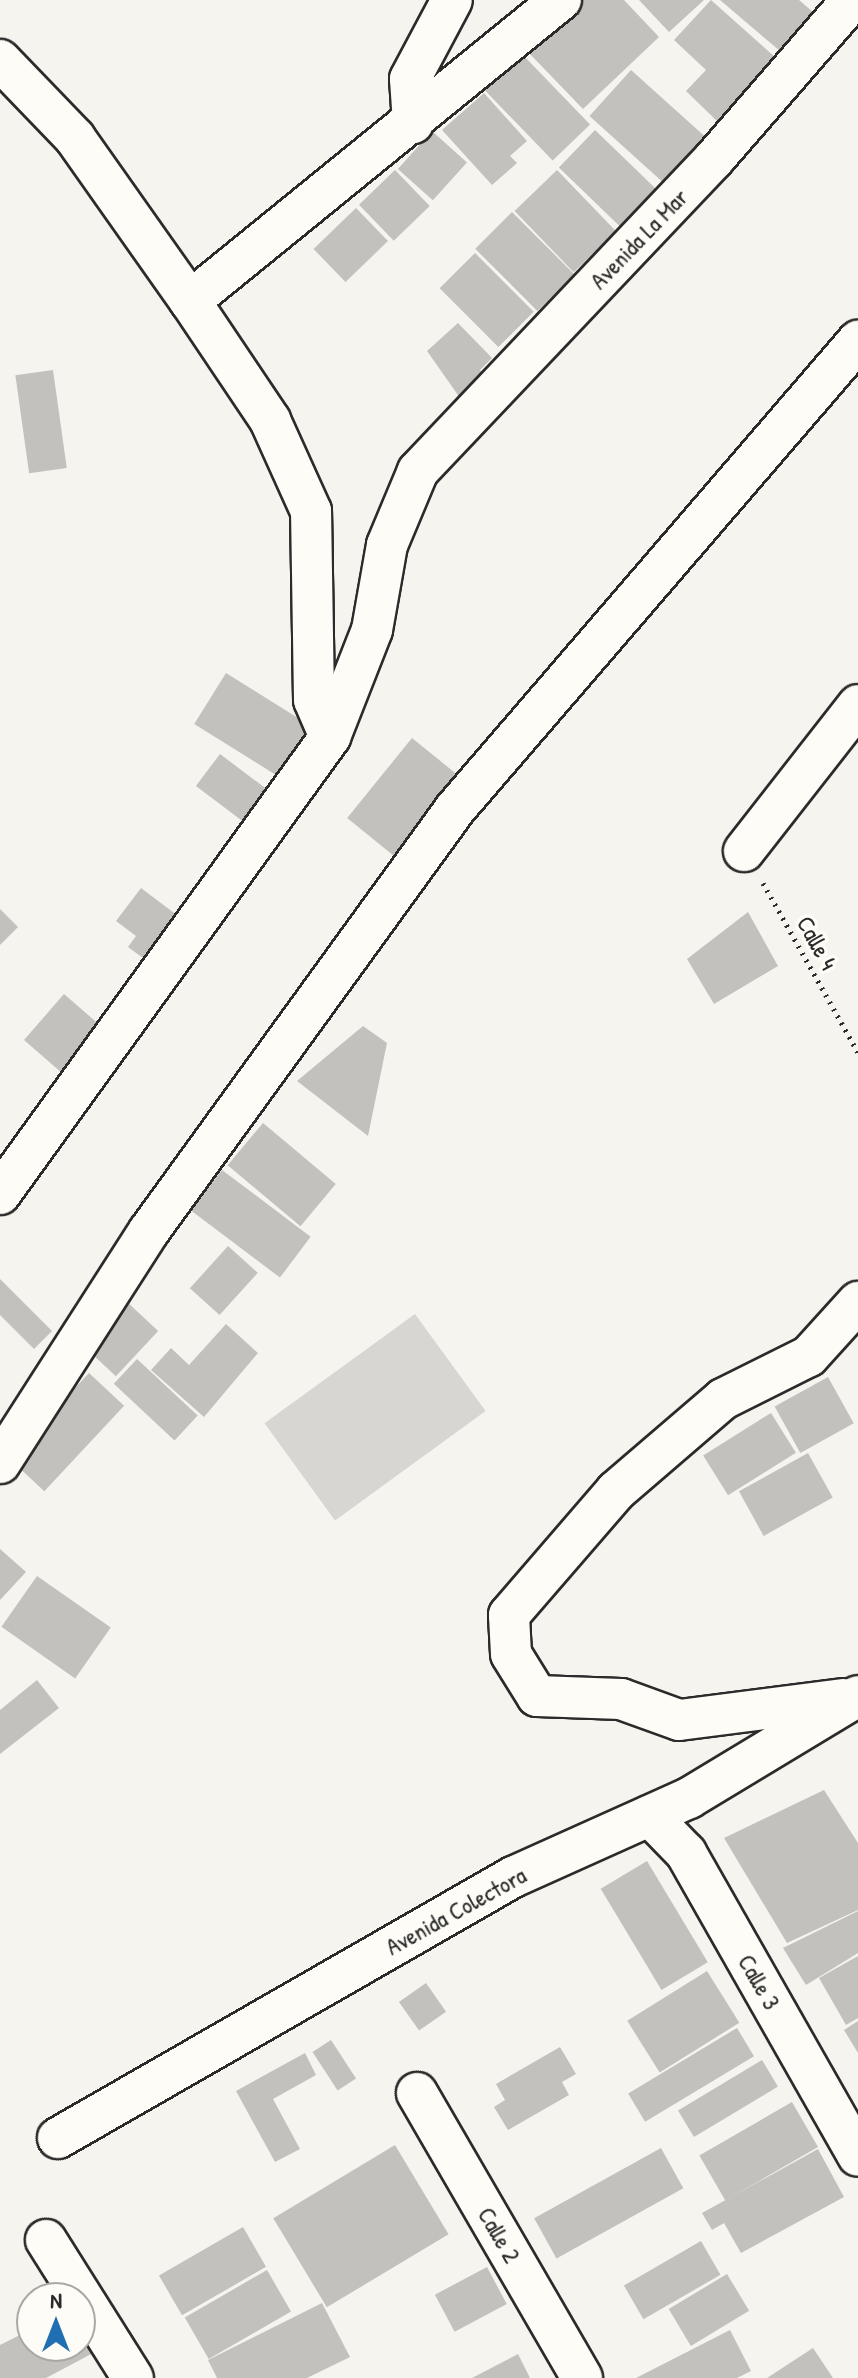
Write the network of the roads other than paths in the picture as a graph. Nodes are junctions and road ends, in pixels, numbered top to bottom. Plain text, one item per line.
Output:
1 (452, 0) edge
2 (561, 0) edge
3 (852, 0) edge
4 (0, 60) edge
5 (413, 123) junction
6 (190, 301) junction
7 (858, 341) edge
8 (858, 705) edge
9 (330, 737) junction
10 (744, 851) road end
11 (0, 1194) edge
12 (858, 1302) edge
13 (0, 1463) edge
14 (858, 1694) edge
15 (650, 1816) junction
16 (417, 2093) dead end
17 (58, 2138) dead end
18 (858, 2156) edge
19 (46, 2240) dead end
20 (133, 2378) edge
21 (582, 2378) edge

1 - 5 street
2 - 5 street
3 - 9 street, Avenida La Mar
4 - 6 street
5 - 6 street
6 - 9 street
7 - 13 street
8 - 10 street
9 - 11 street
12 - 14 street
14 - 15 street, Avenida Colectora
15 - 17 street, Avenida Colectora
15 - 18 street, Calle 3
16 - 21 street, Calle 2
19 - 20 street

